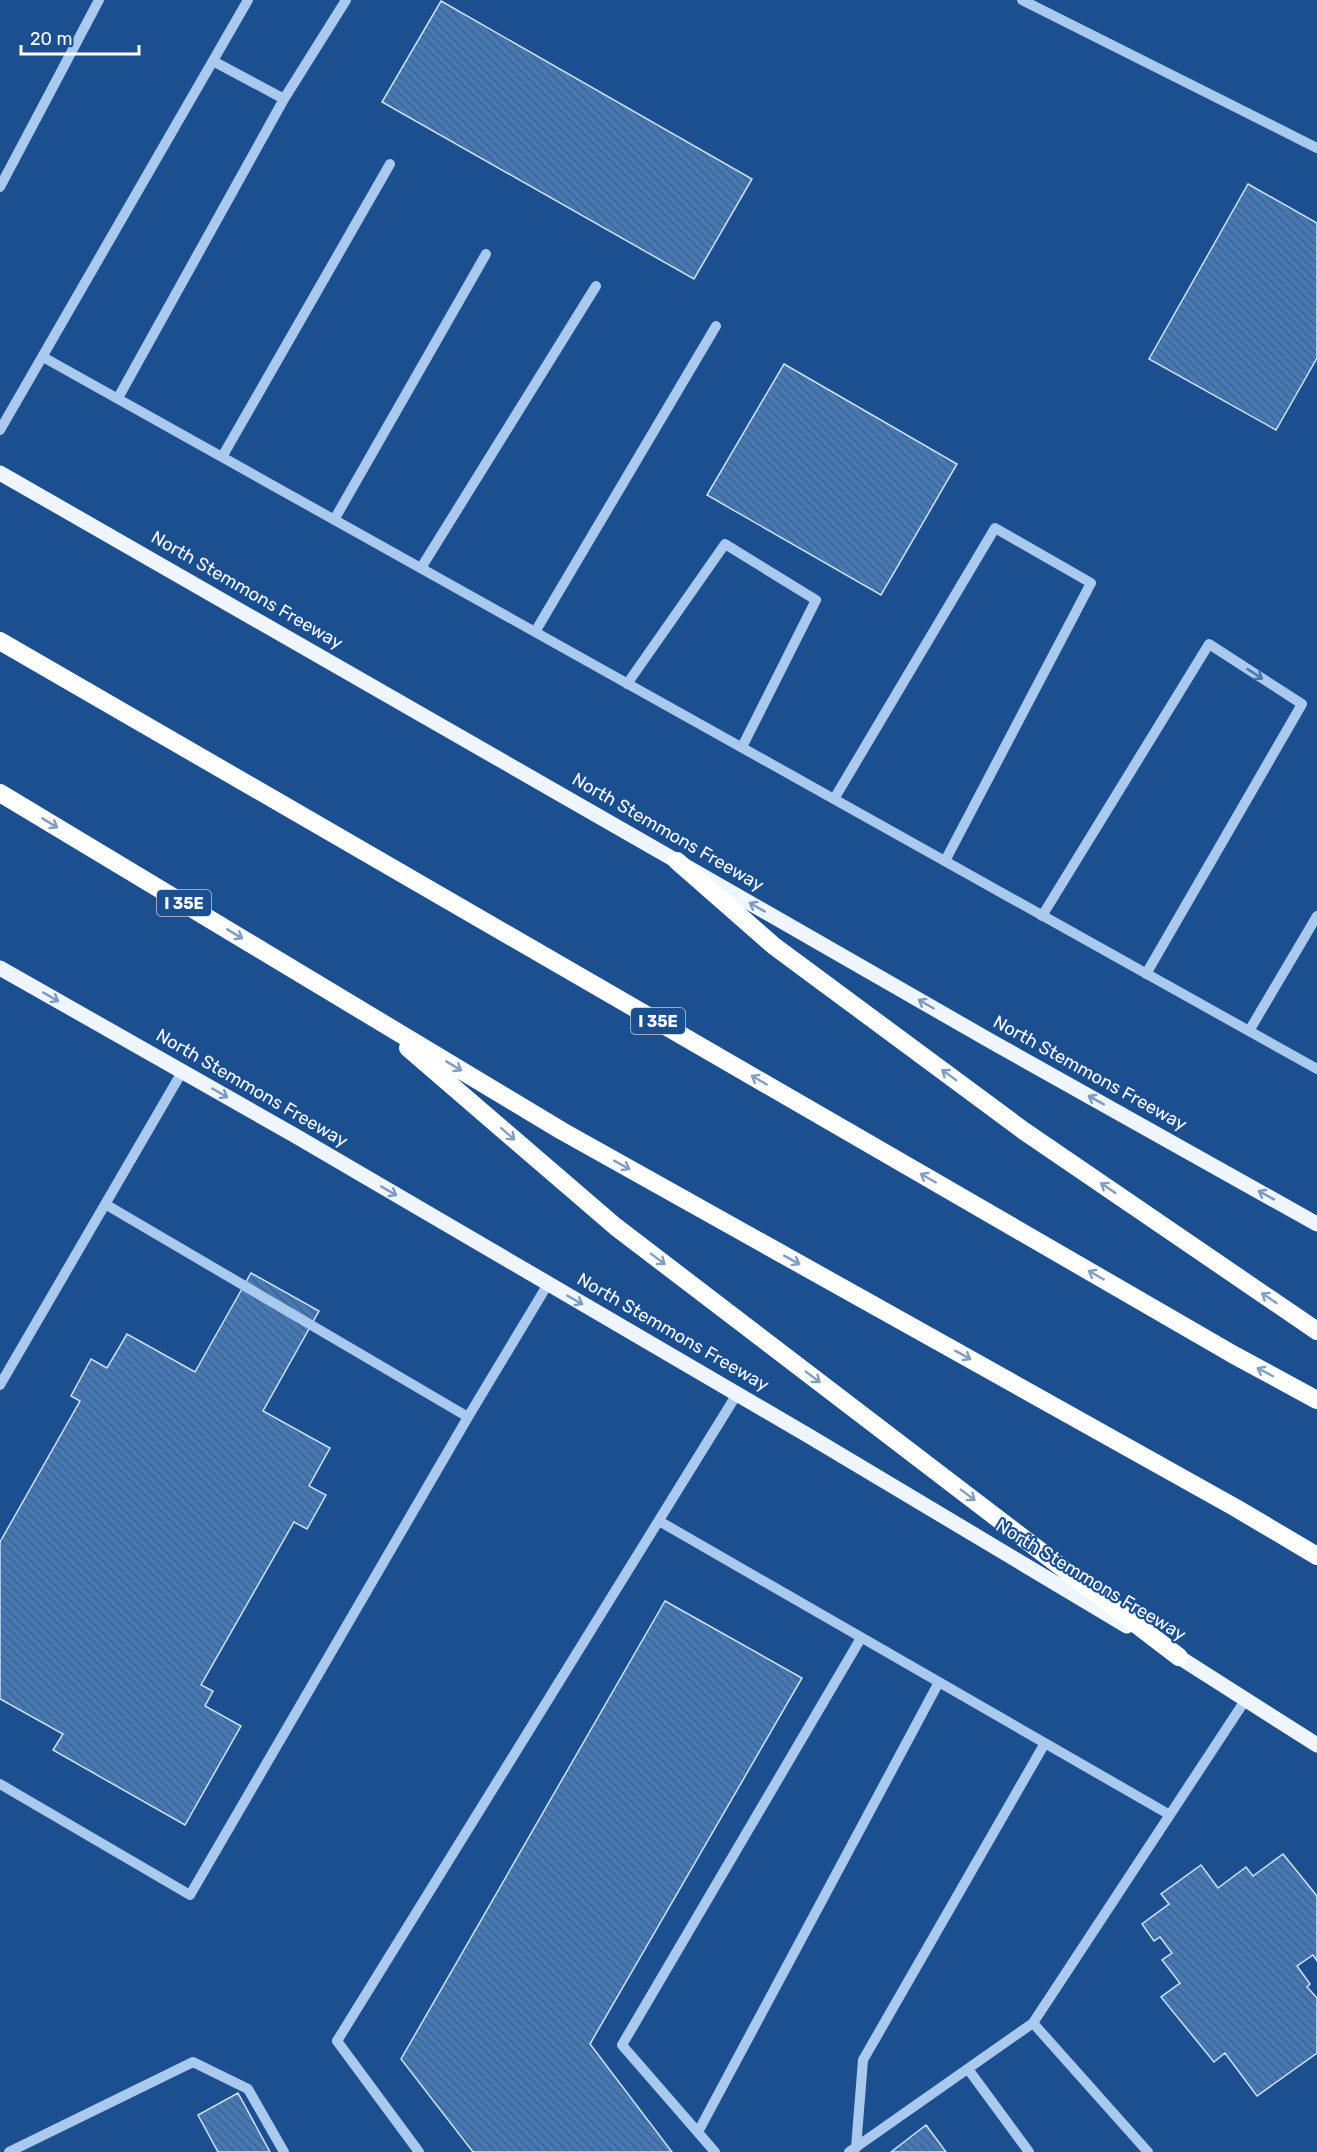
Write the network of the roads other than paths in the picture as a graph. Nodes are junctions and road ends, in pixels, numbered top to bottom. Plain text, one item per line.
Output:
1 (248, 0) edge
2 (346, 0) edge
3 (1022, 0) edge
4 (96, 1) edge
5 (213, 61) junction
6 (284, 99) junction
7 (1317, 148) edge
8 (390, 164) dead end
9 (0, 187) edge
10 (486, 254) dead end
11 (596, 286) dead end
12 (716, 326) dead end
13 (43, 357) junction
14 (117, 398) junction
15 (0, 430) edge
16 (222, 457) junction
17 (0, 473) edge
18 (334, 520) junction
19 (421, 568) junction
20 (535, 632) junction
21 (0, 641) edge
22 (627, 684) junction
23 (742, 747) junction
24 (0, 793) edge
25 (834, 799) junction
26 (677, 861) junction
27 (945, 861) junction
28 (1042, 915) junction
29 (1317, 916) edge
30 (0, 968) edge
31 (1146, 974) junction
32 (368, 1014) junction
33 (1249, 1031) junction
34 (1317, 1070) edge
35 (182, 1072) junction
36 (105, 1204) junction
37 (1317, 1224) edge
38 (548, 1284) junction
39 (1317, 1331) edge
40 (0, 1385) edge
41 (737, 1394) junction
42 (1317, 1400) edge
43 (468, 1417) junction
44 (658, 1521) junction
45 (1317, 1556) edge
46 (861, 1638) junction
47 (1179, 1657) junction
48 (939, 1682) junction
49 (1245, 1699) junction
50 (1045, 1743) junction
51 (1317, 1745) edge
52 (0, 1784) edge
53 (1170, 1815) junction
54 (1033, 2024) junction
55 (968, 2069) junction
56 (698, 2132) junction
57 (853, 2150) edge
58 (10, 2152) edge
59 (284, 2152) edge
60 (419, 2152) edge
61 (714, 2152) edge
62 (1029, 2152) edge
63 (1148, 2152) edge

1 - 5 lane
2 - 6 lane
3 - 7 lane
4 - 9 lane
5 - 6 lane
5 - 13 lane
6 - 14 lane
8 - 16 lane
10 - 18 lane
11 - 19 lane
12 - 20 lane
13 - 14 lane
13 - 15 lane
14 - 16 lane
16 - 18 lane
17 - 26 main road, North Stemmons Freeway
18 - 19 lane
19 - 20 lane
20 - 22 lane
42 -> 21 highway, I 35E
22 - 23 lane
22 - 23 lane
23 - 25 lane
24 -> 32 highway, I 35E
25 - 27 lane
25 - 27 lane
37 -> 26 main road, North Stemmons Freeway
39 -> 26 highway
27 - 28 lane
28 - 31 lane
28 -> 31 lane
29 - 33 lane
30 -> 35 main road, North Stemmons Freeway
31 - 33 lane
32 -> 45 highway, I 35E
32 -> 47 highway
33 - 34 lane
35 - 36 lane
35 -> 38 main road, North Stemmons Freeway
36 - 40 lane
36 - 43 lane
38 -> 41 main road, North Stemmons Freeway
38 - 43 lane
41 - 44 lane
41 - 47 main road, North Stemmons Freeway
43 - 52 lane
44 - 46 lane
44 - 60 lane
46 - 48 lane
46 - 56 lane
47 - 49 main road, North Stemmons Freeway
48 - 50 lane
48 - 56 lane
49 - 51 main road, North Stemmons Freeway
49 - 53 lane
50 - 53 lane
50 - 57 lane
53 - 54 lane
54 - 55 lane
54 - 63 lane
55 - 57 lane
55 - 62 lane
56 - 61 lane
58 - 59 lane

